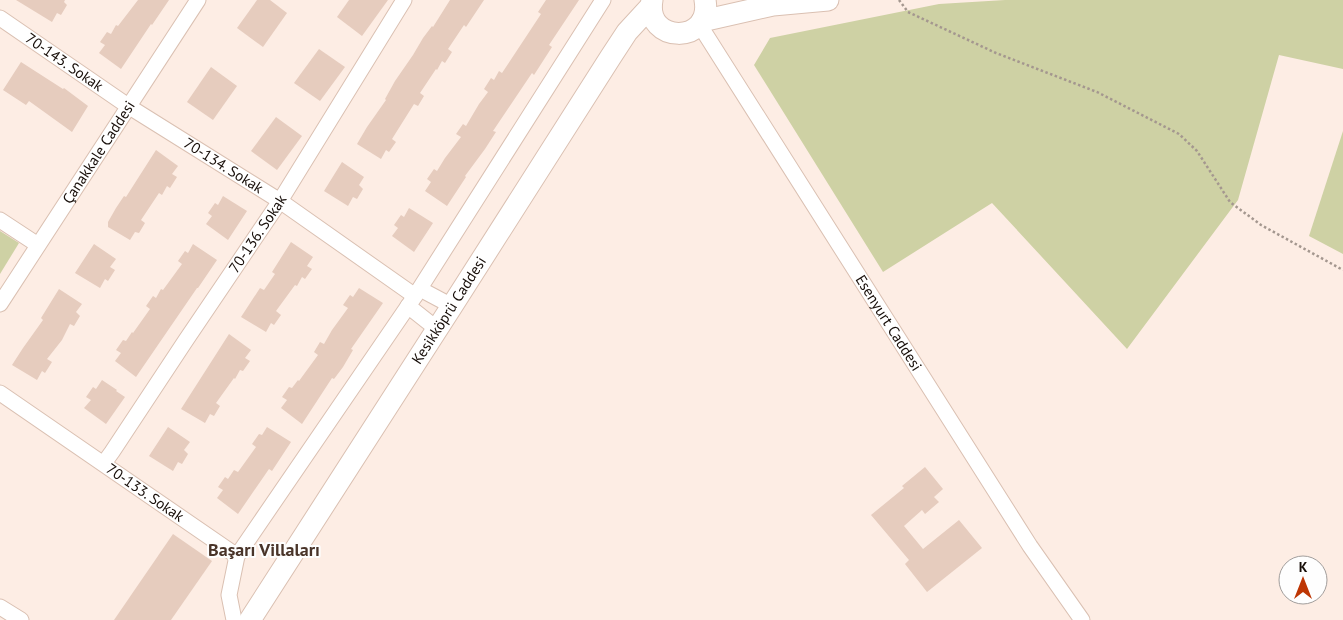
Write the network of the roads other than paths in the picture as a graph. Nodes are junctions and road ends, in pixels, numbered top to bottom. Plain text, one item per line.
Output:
1 (198, 0) edge
2 (404, 0) edge
3 (603, 0) edge
4 (828, 0) edge
5 (651, 3) edge
6 (702, 15) edge
7 (0, 18) edge
8 (128, 106) junction
9 (280, 202) junction
10 (0, 220) edge
11 (38, 245) junction
12 (414, 297) junction
13 (0, 304) edge
14 (452, 306) junction
15 (437, 329) junction
16 (0, 393) edge
17 (104, 463) junction
18 (238, 556) junction
19 (2, 612) edge
20 (21, 620) edge
21 (234, 620) edge
22 (250, 620) edge
23 (1082, 620) edge

1 - 8 street, Çanakkale Caddesi
2 - 9 street, 70-136. Sokak
3 - 12 street
4 - 6 street
5 - 6 street
5 - 14 street, Kesikköprü Caddesi
6 - 23 street, Esenyurt Caddesi
7 - 8 street, 70-143. Sokak
8 - 9 street, 70-134. Sokak
8 - 11 street, Çanakkale Caddesi
9 - 12 street, 70-134. Sokak
9 - 17 street, 70-136. Sokak
10 - 11 street
11 - 13 street, Çanakkale Caddesi
12 - 14 street
12 - 15 street
12 - 18 street
14 - 15 street, Kesikköprü Caddesi
15 - 22 street, Kesikköprü Caddesi
16 - 17 street, 70-133. Sokak
17 - 18 street, 70-133. Sokak
18 - 21 street
19 - 20 street

